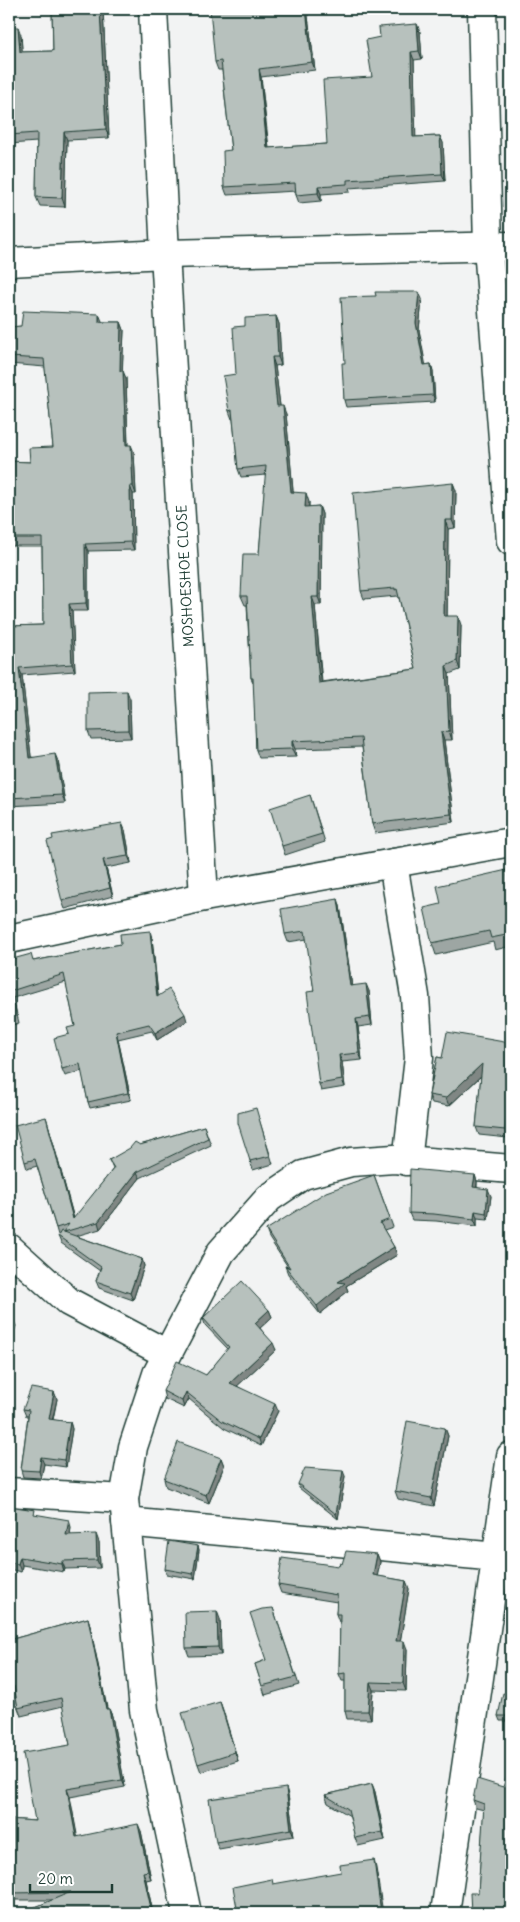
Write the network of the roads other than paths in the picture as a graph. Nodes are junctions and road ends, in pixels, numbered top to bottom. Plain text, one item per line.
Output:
1 (153, 9) edge
2 (482, 9) edge
3 (500, 246) edge
4 (165, 254) junction
5 (9, 262) edge
6 (511, 541) edge
7 (511, 842) edge
8 (393, 863) junction
9 (204, 897) junction
10 (9, 939) edge
11 (407, 1161) junction
12 (511, 1169) edge
13 (9, 1248) edge
14 (168, 1354) junction
15 (511, 1456) edge
16 (9, 1492) edge
17 (125, 1510) junction
18 (497, 1557) junction
19 (187, 1913) edge
20 (445, 1913) edge

1 - 4 street, MOSHOESHOE CLOSE
2 - 3 street
3 - 4 street
3 - 6 street
4 - 5 street
4 - 9 street, MOSHOESHOE CLOSE
7 - 8 street
8 - 9 street
8 - 11 street
9 - 10 street
11 - 12 street
11 - 14 street
13 - 14 street
14 - 17 street
15 - 18 street
16 - 17 street
17 - 18 street
17 - 19 street
18 - 20 street

